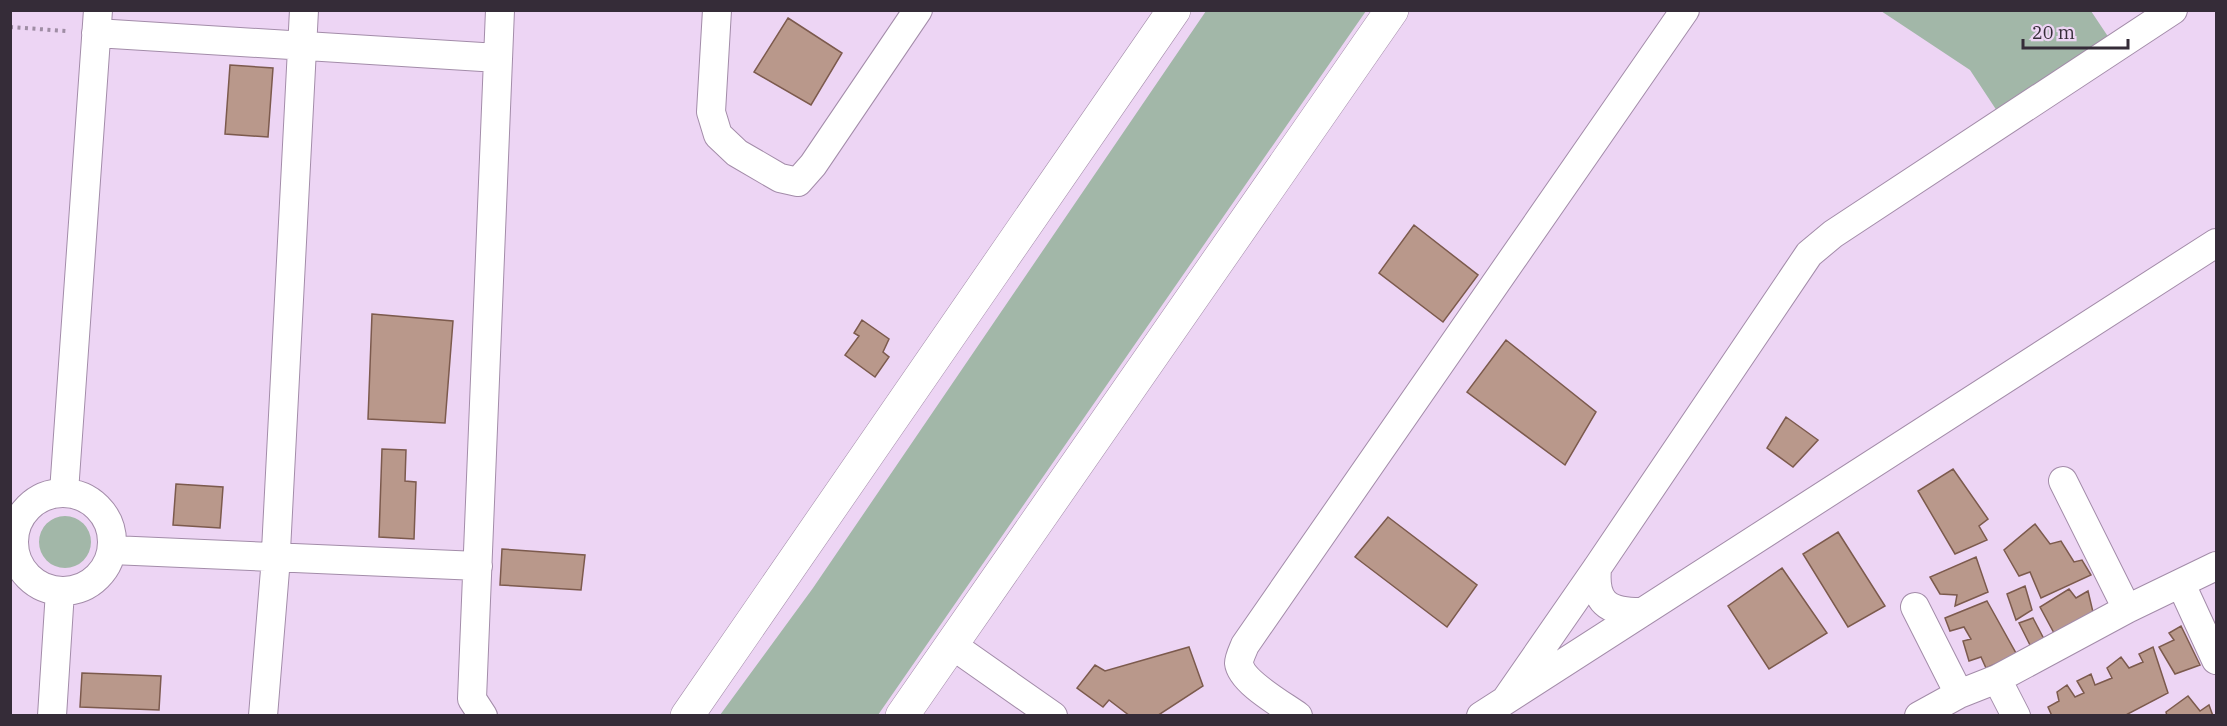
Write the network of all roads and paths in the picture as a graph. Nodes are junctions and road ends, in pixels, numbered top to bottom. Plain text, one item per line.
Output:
1 (304, 10) edge
2 (500, 10) edge
3 (717, 10) edge
4 (918, 10) edge
5 (1174, 10) edge
6 (1392, 10) edge
7 (1685, 10) edge
8 (2173, 10) edge
9 (97, 22) edge
10 (10, 27) edge
11 (302, 46) junction
12 (498, 58) junction
13 (2217, 243) edge
14 (2063, 481) dead end
15 (64, 492) junction
16 (12, 538) edge
17 (112, 550) junction
18 (276, 558) junction
19 (478, 566) junction
20 (2217, 566) edge
21 (1597, 568) junction
22 (2181, 584) junction
23 (60, 591) junction
24 (1915, 607) dead end
25 (2127, 609) junction
26 (1640, 612) junction
27 (952, 645) junction
28 (2217, 660) edge
29 (1997, 679) junction
30 (1959, 694) junction
31 (1507, 698) junction
32 (52, 716) edge
33 (263, 716) edge
34 (483, 716) edge
35 (687, 716) edge
36 (902, 716) edge
37 (1053, 716) edge
38 (1298, 716) edge
39 (1481, 716) edge
40 (1919, 716) edge
41 (2016, 716) edge

1 - 11 street
2 - 12 street
3 - 4 street
5 - 35 street
6 - 27 street
7 - 38 street
8 - 21 street
9 - 10 path
9 - 11 street
9 - 15 street
11 - 12 street
11 - 18 street
12 - 19 street
13 - 26 street
14 - 25 street
15 - 16 street
15 - 17 street
16 - 23 street
17 - 18 street
17 - 23 street
18 - 19 street
18 - 33 street
19 - 34 street
20 - 22 street
21 - 26 street
21 - 31 street
22 - 25 street
22 - 28 street
23 - 32 street
24 - 30 street
25 - 29 street
26 - 31 street
27 - 36 street
27 - 37 street
29 - 30 street
29 - 41 street
30 - 40 street
31 - 39 street

